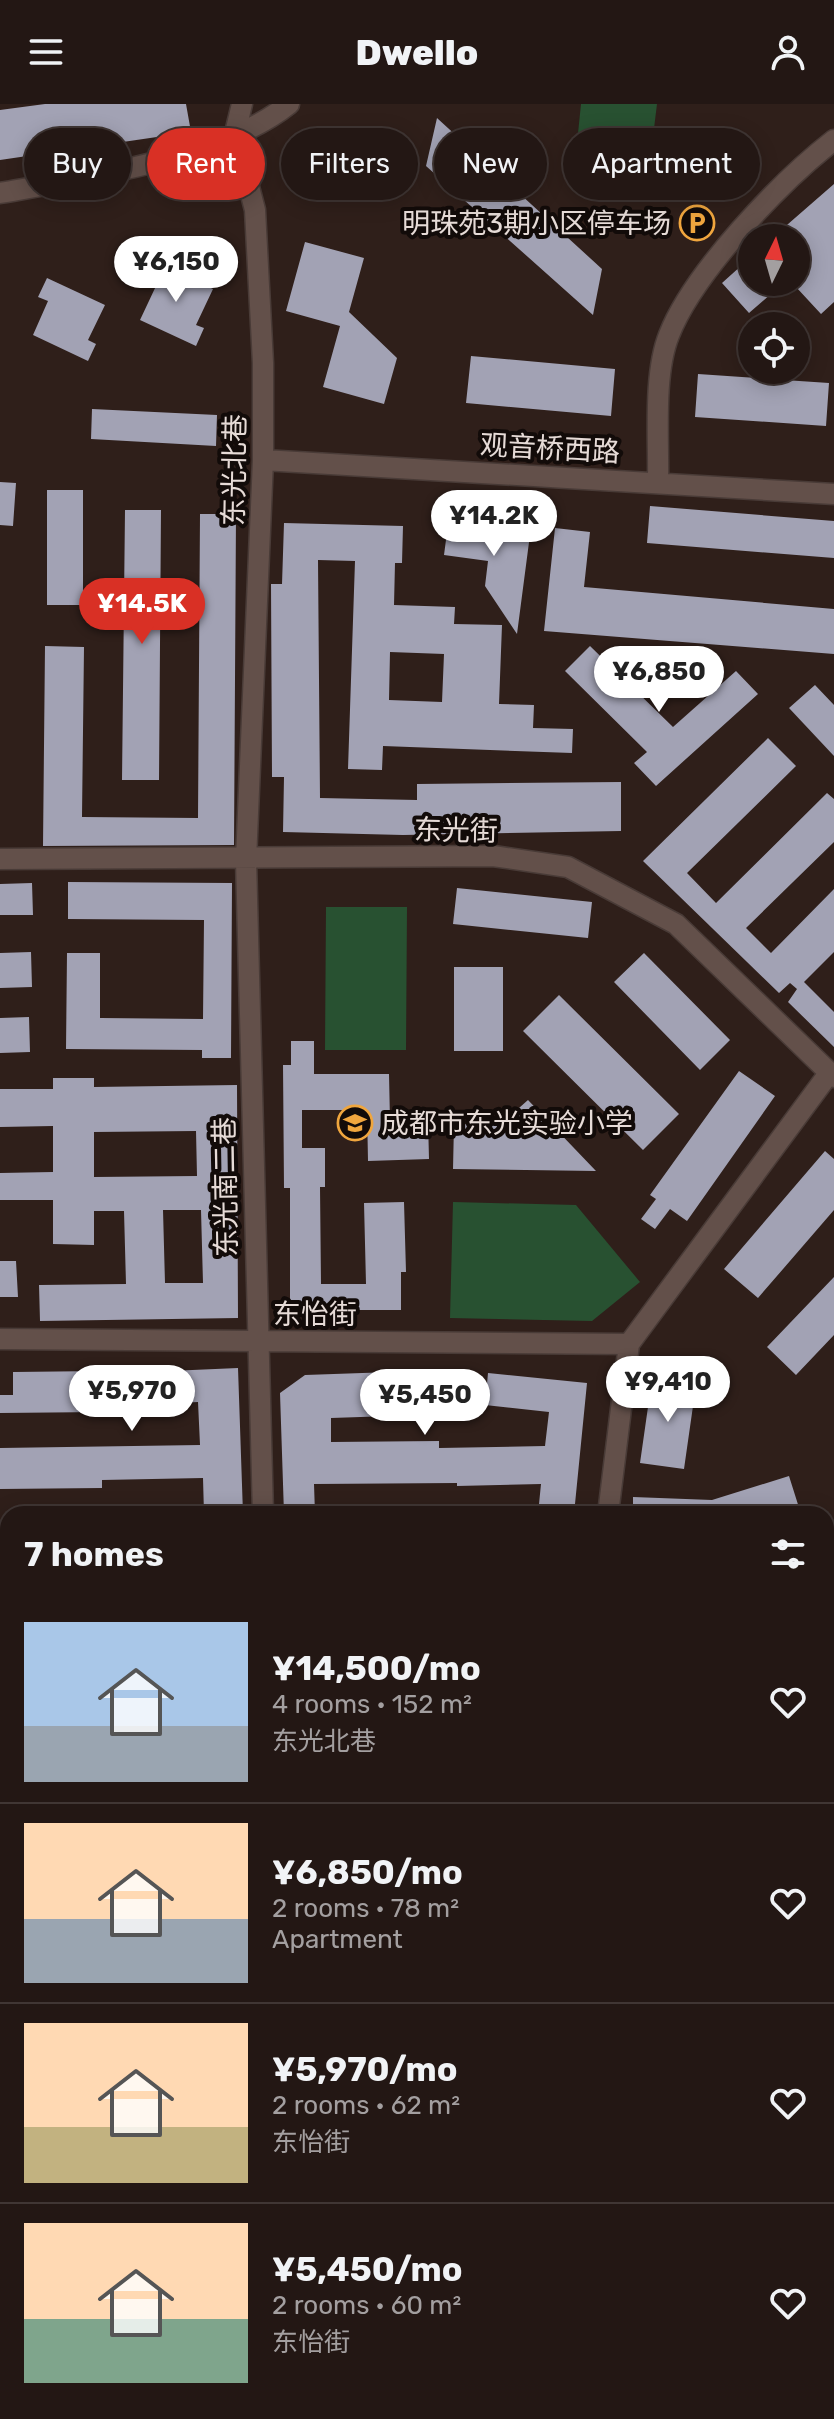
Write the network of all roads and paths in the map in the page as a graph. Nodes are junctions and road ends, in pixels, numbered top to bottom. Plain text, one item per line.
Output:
1 (242, 104) edge
2 (289, 104) edge
3 (236, 128) edge
4 (249, 128) edge
5 (834, 140) edge
6 (147, 162) edge
7 (0, 193) edge
8 (252, 200) edge
9 (263, 460) junction
10 (658, 482) junction
11 (834, 494) edge
12 (0, 859) edge
13 (246, 860) junction
14 (832, 1075) edge
15 (0, 1339) edge
16 (256, 1341) junction
17 (629, 1344) junction
18 (263, 1506) edge
19 (609, 1506) edge

1 - 3 street
2 - 4 street
5 - 10 street
6 - 7 street
8 - 9 street, 东光北巷
9 - 10 street, 观音桥西路
9 - 13 street, 东光北巷
10 - 11 street, 观音桥西路
12 - 13 street, 东光街
13 - 14 street, 东光街
13 - 16 street, 东光南二巷
14 - 17 street
15 - 16 street, 东怡街
16 - 17 street, 东怡街
16 - 18 street, 东光南二巷
17 - 19 street

